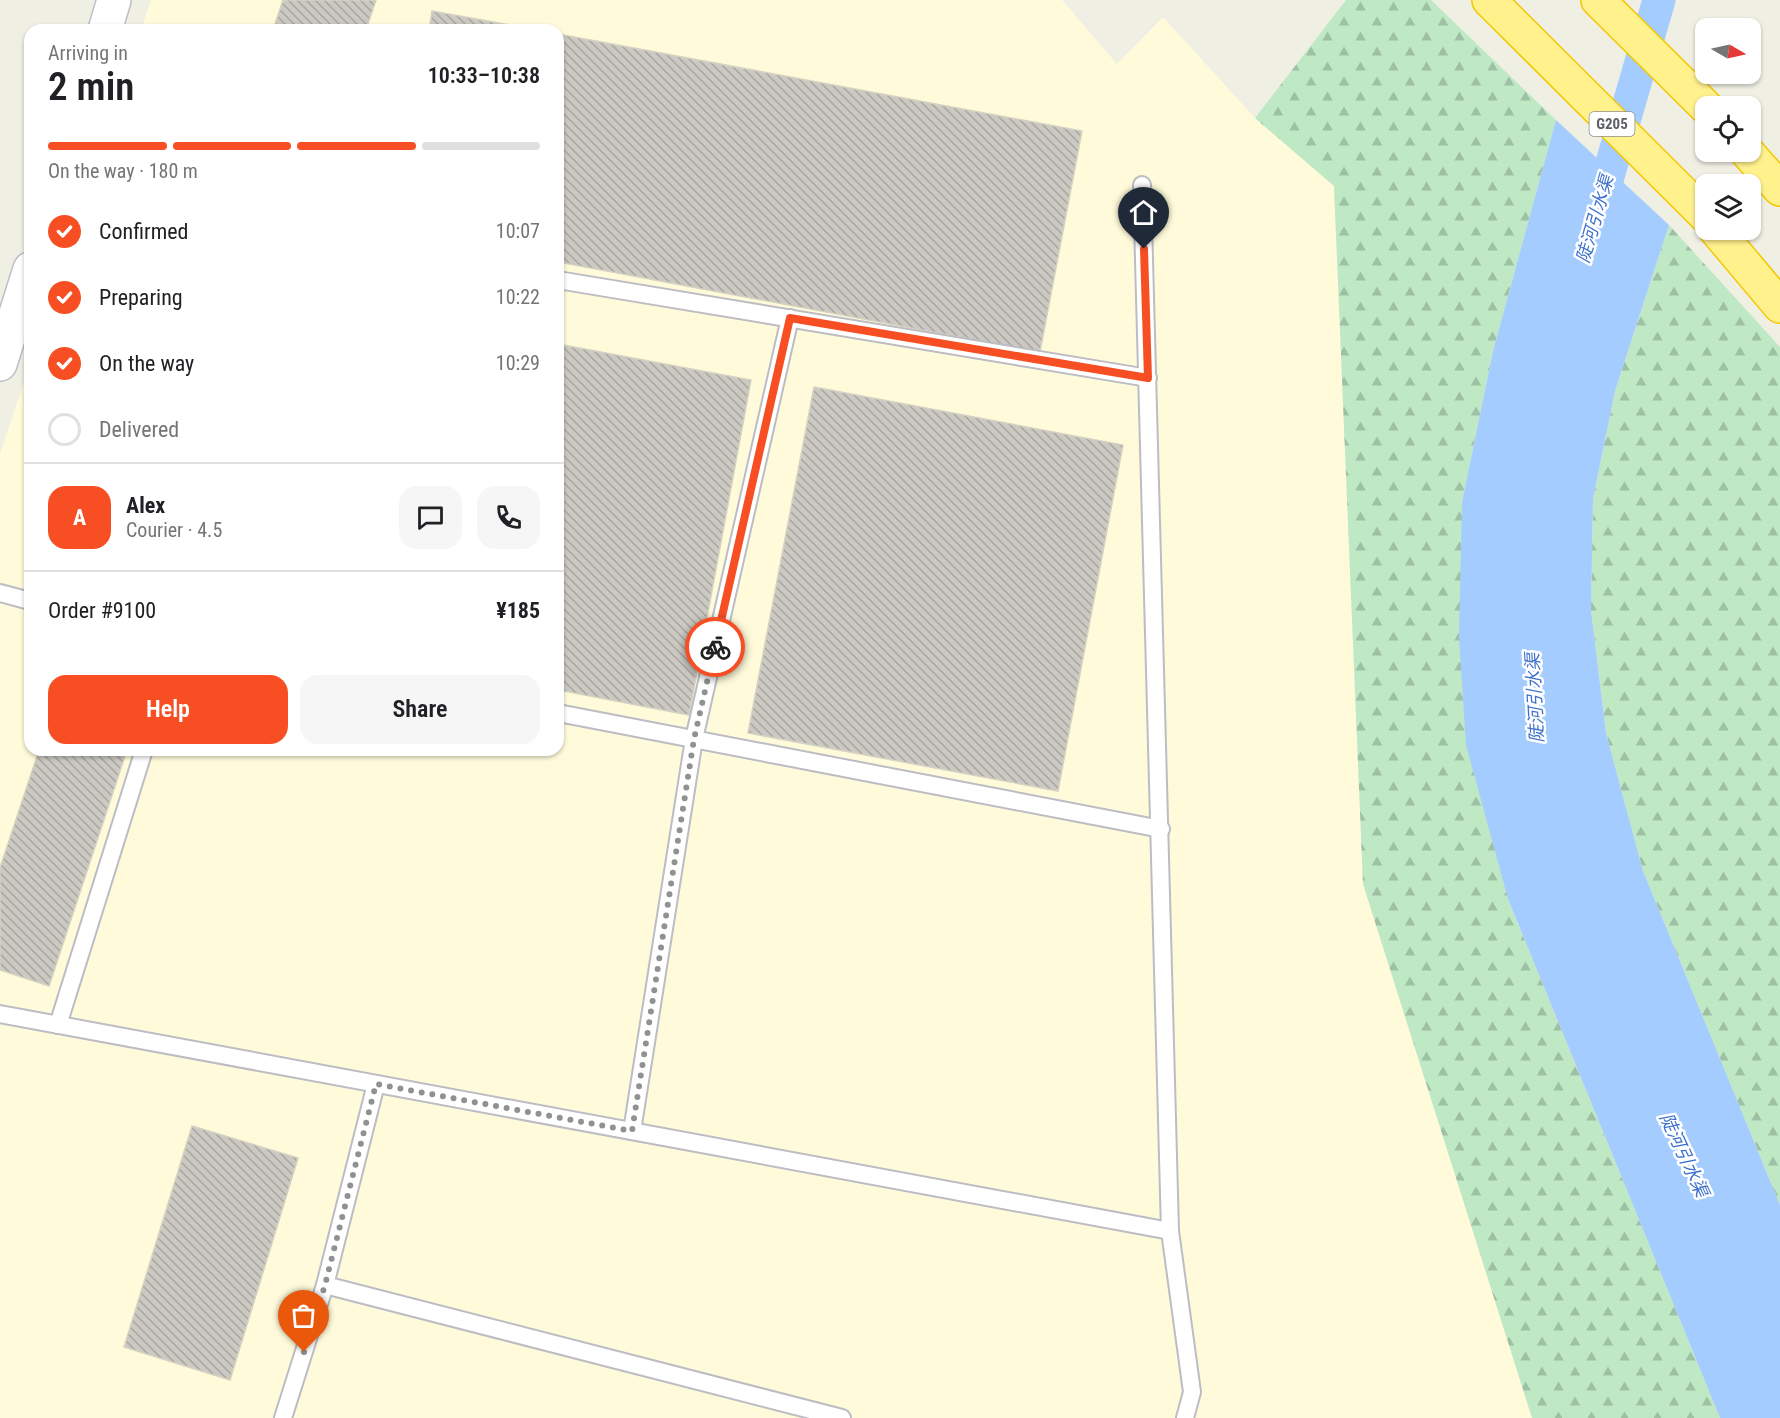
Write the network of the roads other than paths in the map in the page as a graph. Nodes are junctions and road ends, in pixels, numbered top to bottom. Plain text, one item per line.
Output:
1 (114, 0) edge
2 (1489, 0) edge
3 (1598, 0) edge
4 (107, 24) edge
5 (1695, 96) edge
6 (1761, 161) edge
7 (1758, 162) edge
8 (1780, 178) edge
9 (1142, 184) dead end
10 (1780, 189) edge
11 (1695, 206) edge
12 (1726, 240) edge
13 (1730, 240) edge
14 (564, 280) edge
15 (1780, 286) edge
16 (24, 288) edge
17 (1780, 306) edge
18 (790, 318) junction
19 (0, 363) edge
20 (1148, 378) junction
21 (0, 594) edge
22 (24, 600) edge
23 (564, 714) edge
24 (694, 739) junction
25 (142, 756) edge
26 (1161, 829) junction
27 (0, 1014) edge
28 (58, 1025) junction
29 (376, 1084) junction
30 (632, 1131) junction
31 (1170, 1231) junction
32 (325, 1285) junction
33 (283, 1418) edge
34 (842, 1418) edge
35 (1185, 1418) edge

1 - 4 street
2 - 11 highway, G205
3 - 5 highway
6 - 8 highway
7 - 10 highway
9 - 20 lane
12 - 17 highway, G205
13 - 15 highway
14 - 18 lane
16 - 19 street
18 - 20 lane
18 - 24 lane
20 - 26 lane
21 - 22 lane
23 - 24 lane
24 - 26 lane
24 - 30 lane
25 - 28 lane
26 - 31 lane
27 - 28 lane
28 - 29 lane
29 - 30 lane
29 - 32 lane
30 - 31 lane
31 - 35 lane
32 - 33 lane
32 - 34 lane

